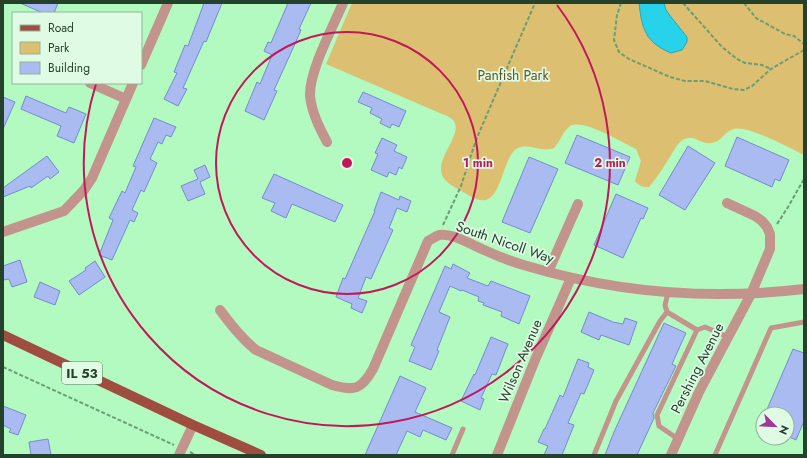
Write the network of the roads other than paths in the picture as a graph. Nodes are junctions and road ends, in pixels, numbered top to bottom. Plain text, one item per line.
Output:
1 (168, 3) edge
2 (343, 3) edge
3 (142, 63) edge
4 (92, 84) edge
5 (133, 84) edge
6 (126, 98) junction
7 (327, 142) dead end
8 (727, 203) dead end
9 (578, 204) dead end
10 (3, 232) edge
11 (548, 272) junction
12 (571, 278) junction
13 (804, 289) edge
14 (668, 292) junction
15 (751, 294) junction
16 (220, 310) dead end
17 (667, 312) junction
18 (804, 322) edge
19 (697, 330) junction
20 (3, 335) edge
21 (728, 337) junction
22 (193, 425) junction
23 (463, 429) dead end
24 (678, 439) junction
25 (181, 452) edge
26 (261, 455) edge
27 (452, 455) edge
28 (497, 455) edge
29 (594, 455) edge
30 (671, 455) edge
31 (715, 455) edge

1 - 3 street
2 - 7 street
4 - 6 street
5 - 6 street
6 - 10 street
8 - 15 street, Pershing Avenue
9 - 11 street
11 - 12 street, South Nicoll Way
11 - 16 street, South Nicoll Way
12 - 14 street, South Nicoll Way
12 - 28 street, Wilson Avenue
13 - 15 street, South Nicoll Way
14 - 15 street, South Nicoll Way
14 - 17 lane
15 - 21 street, Pershing Avenue
17 - 19 lane
17 - 29 lane
18 - 31 lane
19 - 21 lane
19 - 24 lane
20 - 22 main road, IL 53
21 - 24 street, Pershing Avenue
22 - 25 street
22 - 26 main road, IL 53
23 - 27 lane
24 - 30 street, Pershing Avenue

